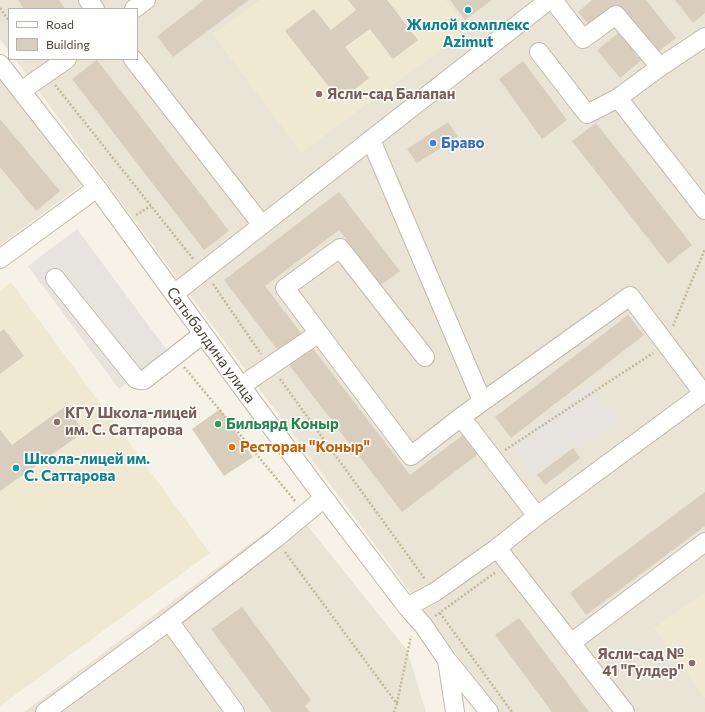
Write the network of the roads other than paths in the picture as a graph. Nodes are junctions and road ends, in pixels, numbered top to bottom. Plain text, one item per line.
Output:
1 (88, 0) edge
2 (146, 0) edge
3 (549, 0) edge
4 (553, 0) edge
5 (94, 8) edge
6 (135, 8) edge
7 (705, 37) edge
8 (539, 52) dead end
9 (66, 60) edge
10 (134, 60) edge
11 (0, 64) edge
12 (660, 67) junction
13 (21, 91) junction
14 (618, 98) junction
15 (371, 140) junction
16 (97, 188) junction
17 (705, 210) edge
18 (262, 225) junction
19 (0, 259) edge
20 (55, 278) dead end
21 (174, 294) junction
22 (319, 333) junction
23 (203, 334) junction
24 (425, 357) dead end
25 (241, 386) junction
26 (704, 392) edge
27 (482, 401) junction
28 (461, 417) junction
29 (324, 498) junction
30 (537, 516) junction
31 (705, 542) edge
32 (497, 548) junction
33 (407, 607) junction
34 (169, 621) junction
35 (571, 643) junction
36 (448, 660) junction
37 (45, 712) edge
38 (235, 712) edge
39 (455, 712) edge
40 (489, 712) edge
41 (625, 712) edge

1 - 5 street
2 - 6 street
3 - 15 street
4 - 12 street
7 - 12 street
8 - 14 street
9 - 13 street
10 - 18 street
11 - 13 street, Сатыбалдина улица
12 - 14 street
13 - 16 street, Сатыбалдина улица
14 - 17 street
15 - 18 street
15 - 27 street
16 - 19 street
16 - 21 street, Сатыбалдина улица
18 - 21 street
20 - 23 street
21 - 23 street, Сатыбалдина улица
22 - 24 street
22 - 25 street
22 - 28 street
23 - 25 street, Сатыбалдина улица
25 - 29 street, Сатыбалдина улица
26 - 27 street
26 - 30 street
27 - 28 street
28 - 30 street
29 - 33 street, Сатыбалдина улица
29 - 34 street
30 - 32 street
31 - 35 street
32 - 33 street
32 - 35 street
33 - 36 street, Сатыбалдина улица
34 - 37 street
34 - 38 street
35 - 41 street
36 - 39 street, Сатыбалдина улица
36 - 40 street

